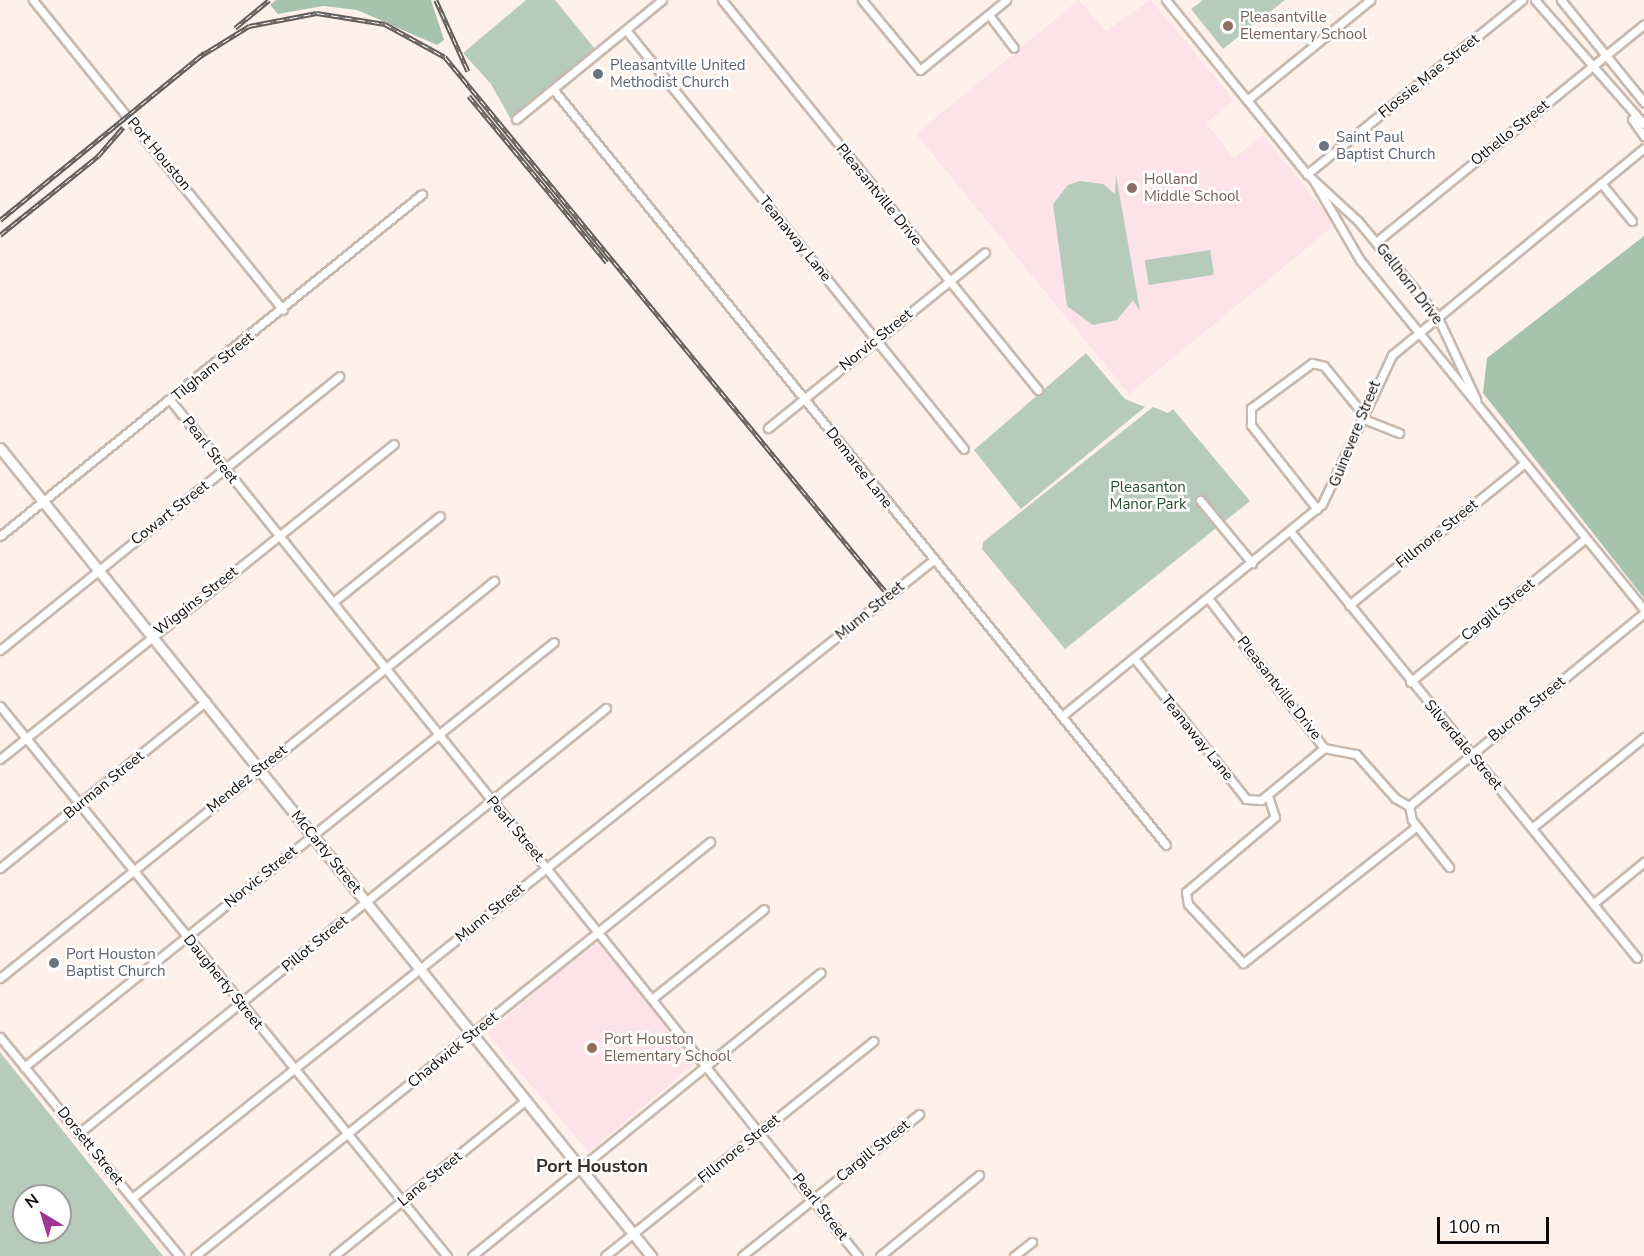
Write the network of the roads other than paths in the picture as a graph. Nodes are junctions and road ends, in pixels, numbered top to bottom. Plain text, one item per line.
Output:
1 (33, 0) edge
2 (662, 0) edge
3 (722, 0) edge
4 (862, 0) edge
5 (1006, 0) edge
6 (1166, 0) edge
7 (1370, 0) edge
8 (1522, 0) edge
9 (1535, 0) edge
10 (1561, 0) edge
11 (988, 15) junction
12 (1644, 24) edge
13 (626, 30) junction
14 (1014, 48) dead end
15 (1606, 55) junction
16 (1591, 67) junction
17 (554, 89) junction
18 (1247, 100) junction
19 (1644, 102) edge
20 (1624, 106) junction
21 (516, 119) dead end
22 (1644, 124) edge
23 (1644, 136) edge
24 (1644, 148) edge
25 (1307, 174) junction
26 (1314, 181) junction
27 (1601, 183) junction
28 (422, 194) dead end
29 (1632, 222) dead end
30 (1376, 242) junction
31 (986, 252) dead end
32 (949, 281) junction
33 (283, 310) junction
34 (1437, 316) junction
35 (1418, 332) junction
36 (877, 339) junction
37 (339, 376) dead end
38 (1038, 390) dead end
39 (804, 399) junction
40 (171, 401) junction
41 (1477, 404) junction
42 (1362, 416) junction
43 (768, 428) dead end
44 (1399, 433) dead end
45 (394, 444) dead end
46 (0, 448) edge
47 (964, 448) dead end
48 (1525, 463) junction
49 (225, 470) junction
50 (1200, 500) dead end
51 (43, 501) junction
52 (1317, 509) junction
53 (440, 516) dead end
54 (1290, 531) junction
55 (279, 535) junction
56 (0, 536) edge
57 (1586, 538) junction
58 (932, 561) junction
59 (1252, 563) junction
60 (99, 568) junction
61 (494, 580) dead end
62 (1208, 598) junction
63 (333, 602) junction
64 (1349, 605) junction
65 (1644, 611) edge
66 (152, 635) junction
67 (554, 642) dead end
68 (0, 650) edge
69 (1134, 658) junction
70 (386, 669) junction
71 (1410, 682) junction
72 (206, 701) junction
73 (0, 706) edge
74 (606, 708) dead end
75 (1062, 716) junction
76 (439, 735) junction
77 (1644, 737) edge
78 (25, 739) junction
79 (1324, 748) junction
80 (1472, 754) junction
81 (0, 759) edge
82 (258, 769) junction
83 (1268, 796) junction
84 (492, 802) junction
85 (79, 805) junction
86 (1409, 806) junction
87 (1417, 826) junction
88 (1533, 827) junction
89 (314, 836) junction
90 (710, 842) dead end
91 (1166, 845) dead end
92 (1644, 862) edge
93 (547, 867) junction
94 (1449, 867) dead end
95 (0, 868) edge
96 (134, 871) junction
97 (367, 903) junction
98 (1594, 903) junction
99 (764, 909) dead end
100 (599, 932) junction
101 (187, 938) junction
102 (1637, 958) dead end
103 (420, 969) junction
104 (819, 973) dead end
105 (0, 978) edge
106 (653, 998) junction
107 (241, 1004) junction
108 (472, 1033) junction
109 (0, 1037) edge
110 (873, 1041) dead end
111 (706, 1064) junction
112 (24, 1067) junction
113 (296, 1071) junction
114 (526, 1100) junction
115 (919, 1114) dead end
116 (79, 1132) junction
117 (760, 1132) junction
118 (348, 1136) junction
119 (578, 1167) junction
120 (979, 1175) dead end
121 (132, 1198) junction
122 (813, 1199) junction
123 (402, 1202) junction
124 (633, 1234) junction
125 (1032, 1242) dead end
126 (179, 1256) edge
127 (195, 1256) edge
128 (334, 1256) edge
129 (447, 1256) edge
130 (472, 1256) edge
131 (605, 1256) edge
132 (651, 1256) edge
133 (742, 1256) edge
134 (858, 1256) edge
135 (880, 1256) edge
136 (1014, 1256) edge

1 - 33 street, Port Houston
2 - 13 street
3 - 32 street, Pleasantville Drive
4 - 11 street
5 - 11 street
6 - 18 street, Gellhorn Drive
7 - 18 street
8 - 25 street, Flossie Mae Street
9 - 16 street
10 - 15 street
11 - 14 street
12 - 15 street, Othello Street
13 - 17 street
13 - 36 street, Teanaway Lane
15 - 16 street, Othello Street
15 - 19 street
16 - 20 street
16 - 30 street, Othello Street
17 - 21 street
17 - 39 street, Demaree Lane
18 - 25 street, Gellhorn Drive
20 - 22 street
20 - 23 street
24 - 27 street, Guinevere Street
25 - 26 street, Gellhorn Drive
26 - 30 street, Gellhorn Drive
26 - 35 street, Gellhorn Drive
27 - 29 street
27 - 34 street, Guinevere Street
28 - 33 street, Tilgham Street
30 - 34 street, Gellhorn Drive
31 - 32 street, Norvic Street
32 - 36 street, Norvic Street
32 - 38 street, Pleasantville Drive
33 - 40 street, Tilgham Street
34 - 35 street, Guinevere Street
34 - 41 street, Gellhorn Drive
35 - 41 street, Gellhorn Drive
35 - 42 street, Guinevere Street
36 - 39 street, Norvic Street
36 - 47 street, Teanaway Lane
37 - 49 street, Cowart Street
39 - 43 street, Norvic Street
39 - 58 street, Demaree Lane
40 - 49 street, Pearl Street
40 - 51 street, Tilgham Street
41 - 48 street, Gellhorn Drive
42 - 44 street
42 - 52 street, Guinevere Street
42 - 52 street
45 - 55 street, Wiggins Street
46 - 51 main road, McCarty Street
48 - 57 street, Gellhorn Drive
48 - 64 street, Fillmore Street
49 - 55 street, Pearl Street
49 - 60 street, Cowart Street
50 - 59 street
51 - 56 street, Tilgham Street
51 - 60 main road, McCarty Street
52 - 54 street, Guinevere Street
53 - 63 street
54 - 59 street, Guinevere Street
54 - 64 street, Silverdale Street
55 - 63 street, Pearl Street
55 - 66 street, Wiggins Street
57 - 65 street, Gellhorn Drive
57 - 71 street, Cargill Street
58 - 75 street, Demaree Lane
58 - 93 street, Munn Street
59 - 62 street, Guinevere Street
60 - 66 main road, McCarty Street
60 - 68 street, Cowart Street
61 - 70 street, Mendez Street
62 - 69 street, Guinevere Street
62 - 79 street, Pleasantville Drive
63 - 70 street, Pearl Street
64 - 71 street, Silverdale Street
65 - 80 street, Bucroft Street
66 - 72 main road, McCarty Street
66 - 78 street, Wiggins Street
67 - 76 street, Norvic Street
69 - 75 street, Guinevere Street
69 - 83 street, Teanaway Lane
70 - 76 street, Pearl Street
70 - 82 street, Mendez Street
71 - 80 street, Silverdale Street
72 - 82 main road, McCarty Street
72 - 85 street, Burman Street
73 - 78 street, Daugherty Street
74 - 84 street, Pillot Street
75 - 91 street, Demaree Lane
76 - 84 street, Pearl Street
76 - 89 street, Norvic Street
77 - 88 street
78 - 81 street, Wiggins Street
78 - 85 street, Daugherty Street
79 - 83 street
79 - 86 street, Pleasantville Drive
80 - 86 street, Bucroft Street
80 - 88 street, Silverdale Street
82 - 89 main road, McCarty Street
82 - 96 street, Mendez Street
83 - 87 street
84 - 93 street, Pearl Street
84 - 97 street, Pillot Street
85 - 95 street, Burman Street
85 - 96 street, Daugherty Street
86 - 87 street, Pleasantville Drive
87 - 94 street, Pleasantville Drive
88 - 98 street, Silverdale Street
89 - 97 main road, McCarty Street
89 - 101 street, Norvic Street
90 - 100 street, Chadwick Street
92 - 98 street
93 - 100 street, Pearl Street
93 - 103 street, Munn Street
96 - 101 street, Daugherty Street
96 - 105 street, Mendez Street
97 - 103 main road, McCarty Street
97 - 107 street, Pillot Street
98 - 102 street, Silverdale Street
99 - 106 street
100 - 106 street, Pearl Street
100 - 108 street, Chadwick Street
101 - 107 street, Daugherty Street
101 - 112 street, Norvic Street
103 - 108 main road, McCarty Street
103 - 113 street, Munn Street
104 - 111 street
106 - 111 street, Pearl Street
107 - 113 street, Daugherty Street
107 - 116 street, Pillot Street
108 - 114 main road, McCarty Street
108 - 118 street, Chadwick Street
109 - 112 street, Dorsett Street
110 - 117 street, Fillmore Street
111 - 117 street, Pearl Street
111 - 119 street
112 - 116 street, Dorsett Street
113 - 118 street, Daugherty Street
113 - 121 street, Munn Street
114 - 119 main road, McCarty Street
114 - 123 street, Lane Street
115 - 122 street, Cargill Street
116 - 121 street, Dorsett Street
117 - 122 street, Pearl Street
117 - 124 street, Fillmore Street
118 - 123 street, Daugherty Street
118 - 127 street, Chadwick Street
119 - 124 main road, McCarty Street
119 - 130 street
120 - 135 street
121 - 126 street, Dorsett Street
122 - 133 street, Cargill Street
122 - 134 street, Pearl Street
123 - 128 street, Lane Street
123 - 129 street, Daugherty Street
124 - 131 street, Fillmore Street
124 - 132 main road, McCarty Street
125 - 136 street

